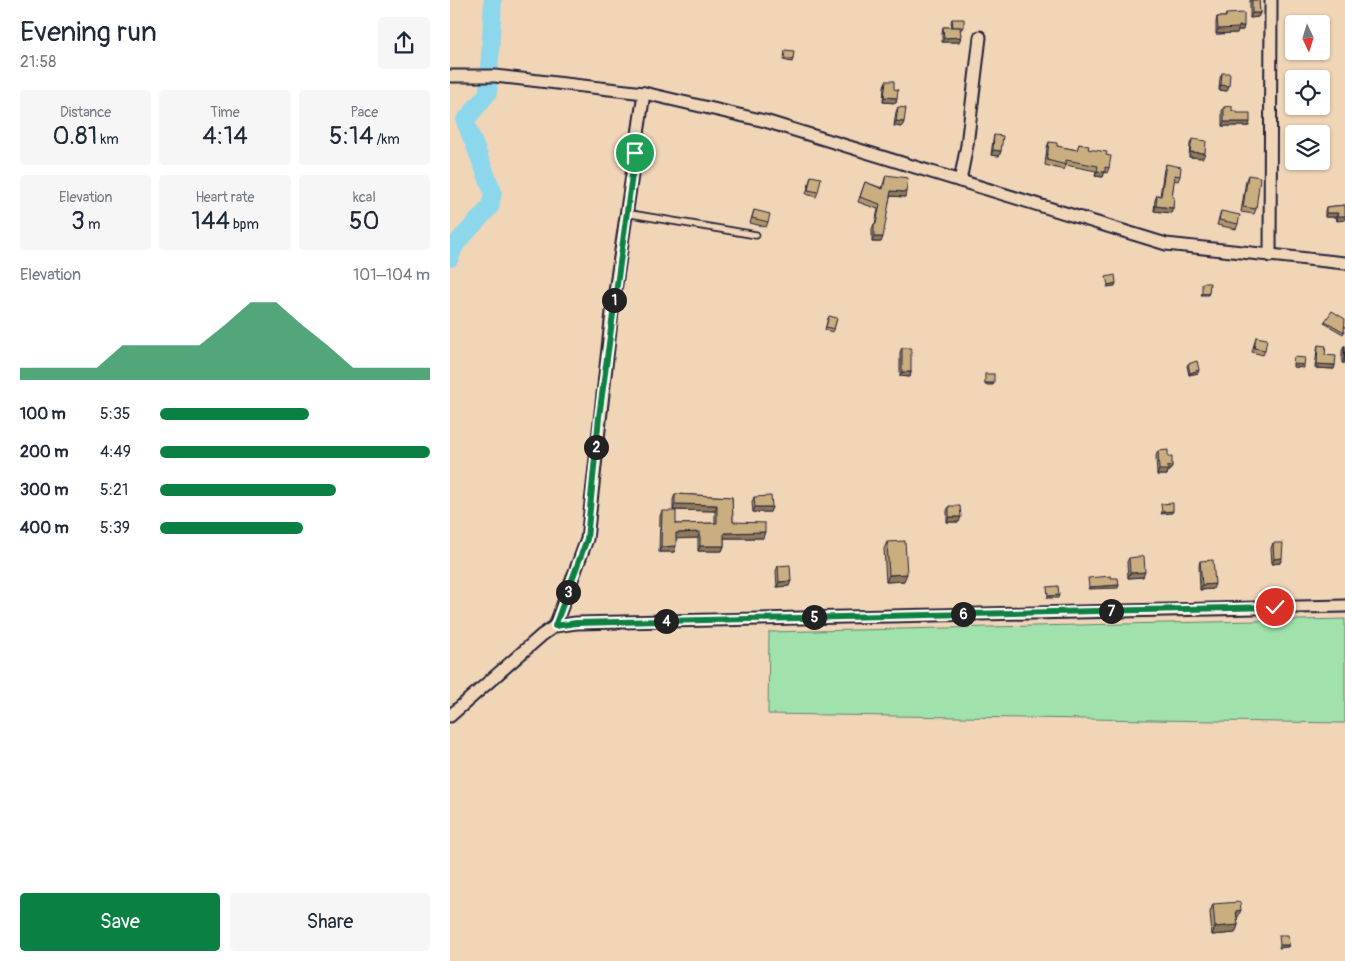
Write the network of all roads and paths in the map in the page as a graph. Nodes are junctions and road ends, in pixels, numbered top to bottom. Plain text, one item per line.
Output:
1 (1271, 0) edge
2 (980, 37) dead end
3 (450, 76) edge
4 (644, 93) junction
5 (960, 181) junction
6 (625, 213) junction
7 (756, 235) dead end
8 (1270, 256) junction
9 (1345, 263) edge
10 (1345, 606) edge
11 (555, 626) junction
12 (450, 716) edge

1 - 8 street
2 - 5 street
3 - 4 street
4 - 5 street
4 - 6 street
5 - 8 street
6 - 7 lane
6 - 11 street
8 - 9 street
10 - 11 street
11 - 12 street

